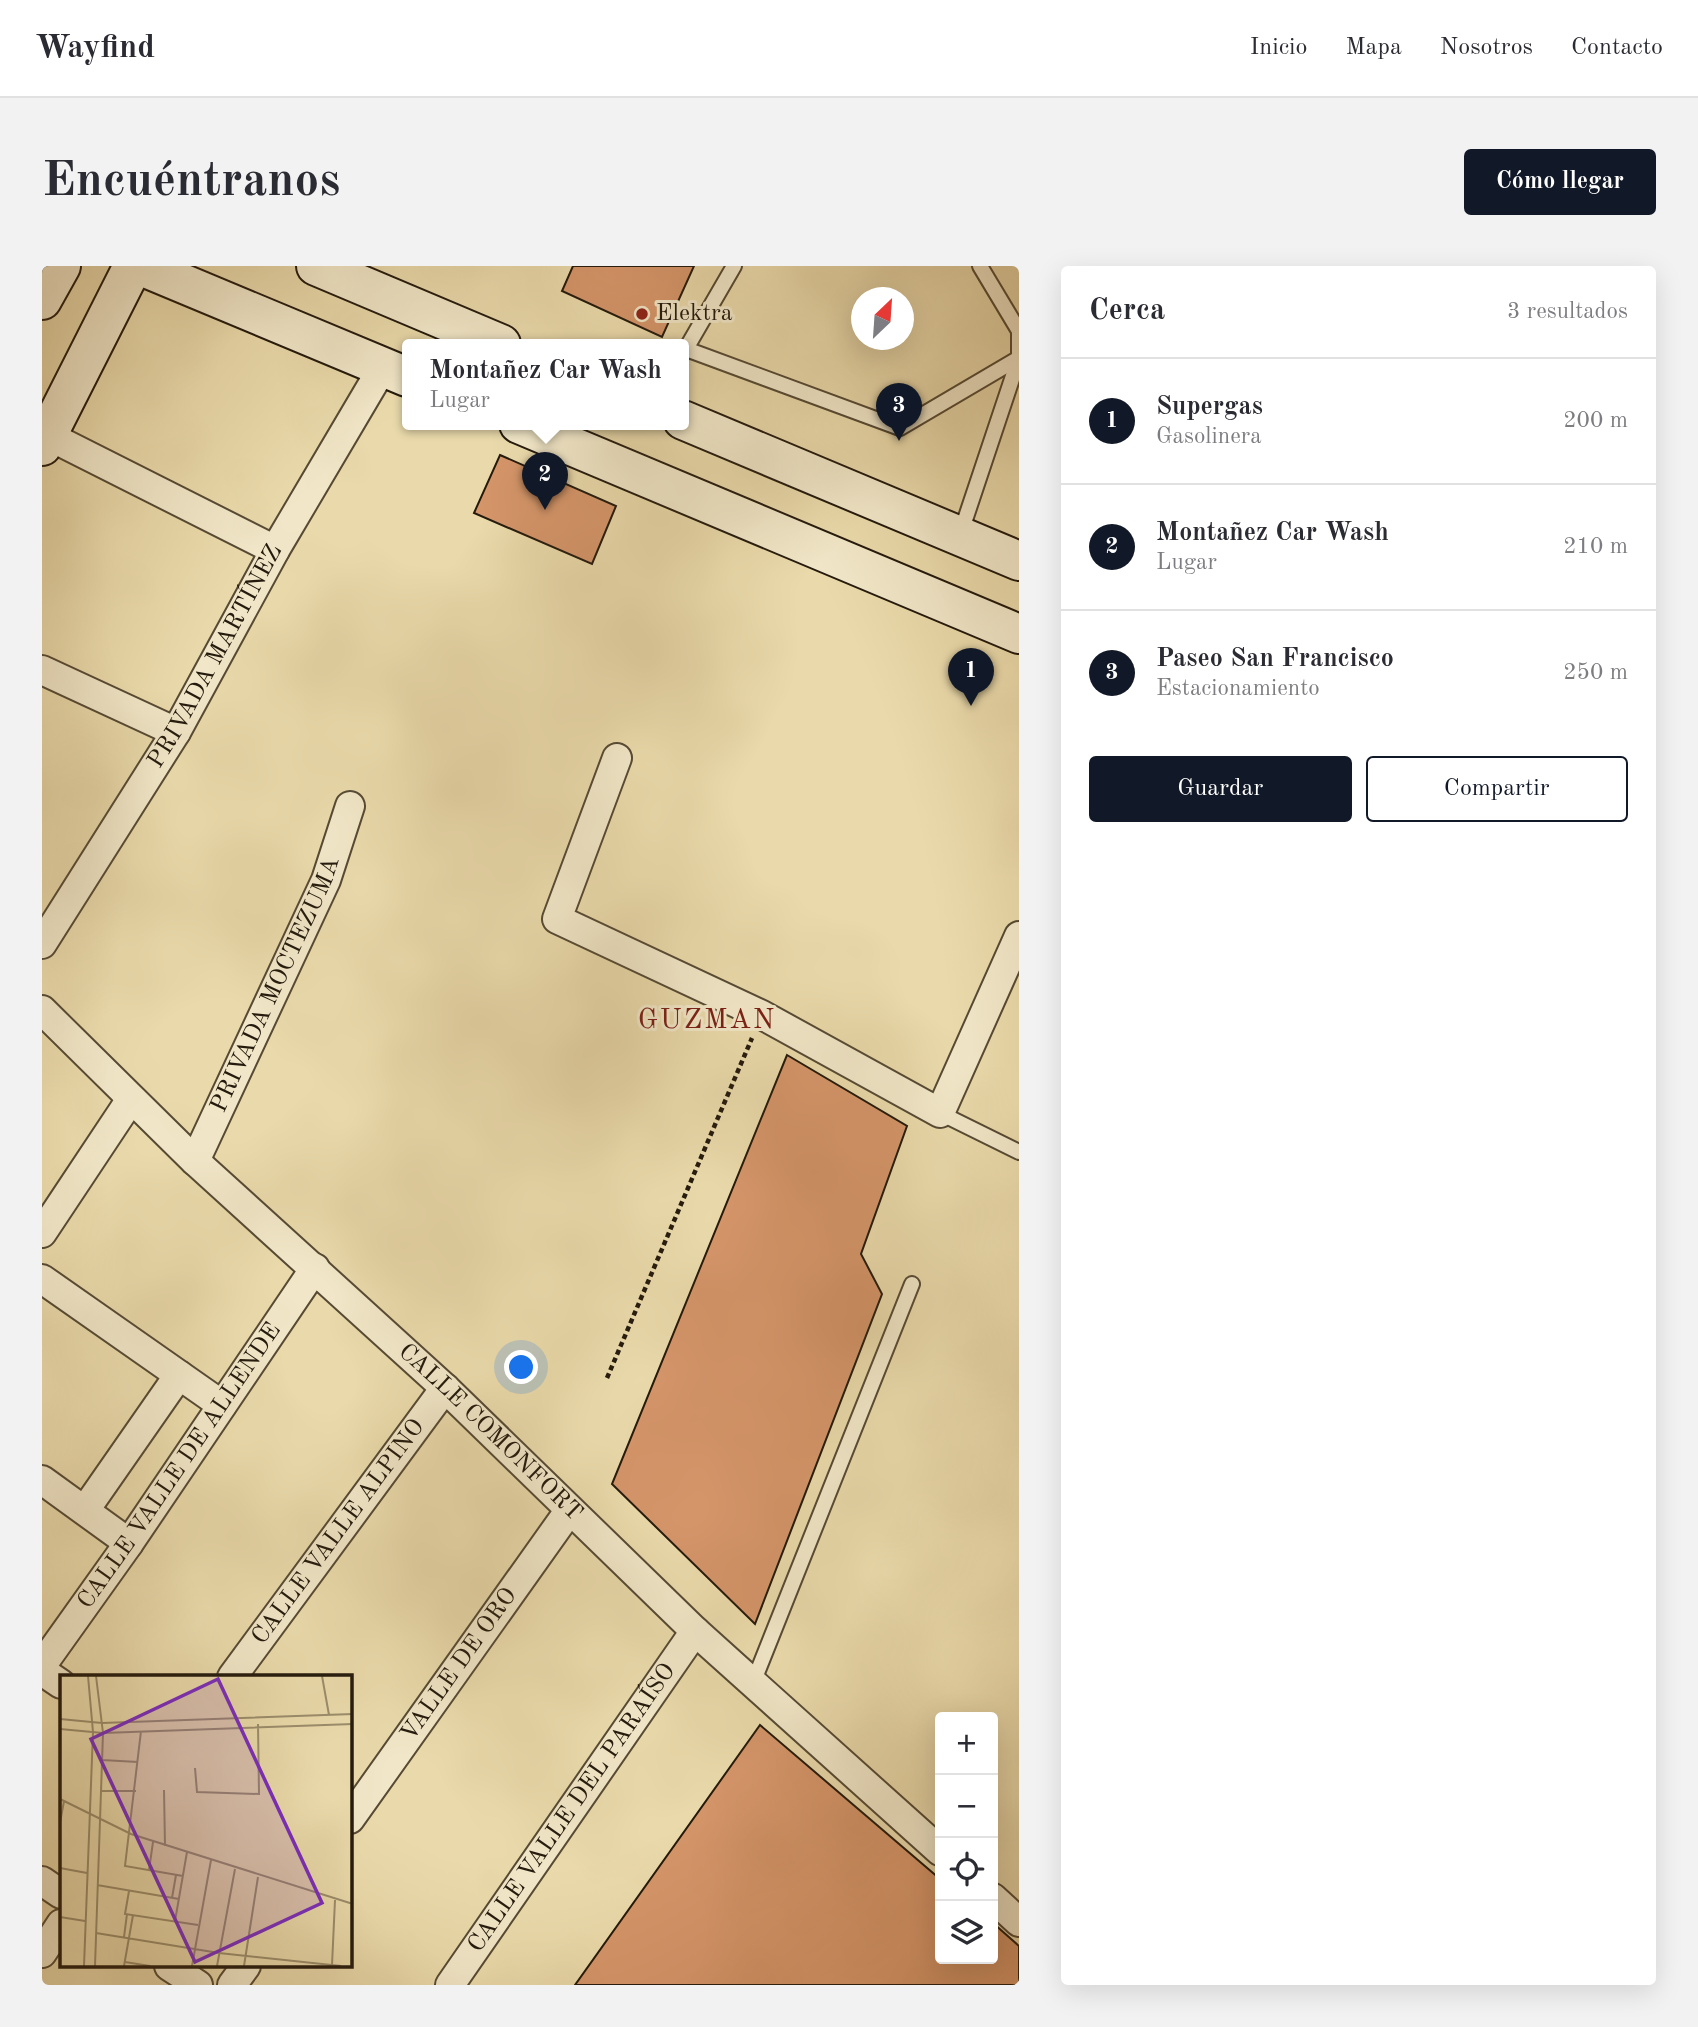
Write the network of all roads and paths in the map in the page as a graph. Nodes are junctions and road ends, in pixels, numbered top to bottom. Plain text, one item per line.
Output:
1 (61, 266) edge
2 (133, 266) edge
3 (141, 266) edge
4 (316, 266) edge
5 (734, 266) edge
6 (980, 266) edge
7 (42, 300) edge
8 (489, 339) edge
9 (689, 345) edge
10 (689, 353) edge
11 (1018, 358) edge
12 (395, 372) edge
13 (689, 423) edge
14 (533, 430) edge
15 (45, 441) edge
16 (960, 537) junction
17 (275, 551) junction
18 (1019, 561) edge
19 (1019, 634) edge
20 (42, 670) edge
21 (176, 732) junction
22 (617, 758) dead end
23 (350, 806) dead end
24 (1019, 936) edge
25 (42, 944) edge
26 (42, 1010) edge
27 (762, 1015) junction
28 (131, 1099) junction
29 (940, 1113) junction
30 (1019, 1152) edge
31 (195, 1161) junction
32 (42, 1233) edge
33 (315, 1268) junction
34 (42, 1279) edge
35 (912, 1284) dead end
36 (180, 1376) junction
37 (607, 1378) dead end
38 (445, 1388) junction
39 (222, 1405) junction
40 (42, 1480) edge
41 (85, 1510) junction
42 (569, 1511) junction
43 (129, 1543) junction
44 (695, 1631) junction
45 (42, 1665) edge
46 (42, 1671) edge
47 (233, 1675) edge
48 (60, 1683) edge
49 (753, 1683) junction
50 (352, 1816) edge
51 (935, 1847) edge
52 (42, 1881) edge
53 (60, 1893) edge
54 (996, 1901) edge
55 (1019, 1922) edge
56 (60, 1925) edge
57 (42, 1953) edge
58 (172, 1968) edge
59 (245, 1968) edge
60 (198, 1985) edge
61 (232, 1985) edge
62 (450, 1985) edge

1 - 7 main road
2 - 15 main road
3 - 12 main road
4 - 8 main road
5 - 9 lane
6 - 11 lane
10 - 11 lane
11 - 16 lane
12 - 17 street, PRIVADA MARTÍNEZ
13 - 16 main road
14 - 19 main road
15 - 17 street
16 - 18 main road
17 - 21 street, PRIVADA MARTÍNEZ
20 - 21 street
21 - 25 street, PRIVADA MARTÍNEZ
22 - 27 street
23 - 31 street, PRIVADA MOCTEZUMA
24 - 29 street
26 - 28 street, CALLE COMONFORT
27 - 29 street
27 - 37 path
28 - 31 street, CALLE COMONFORT
28 - 32 street
29 - 30 lane
31 - 33 street, CALLE COMONFORT
33 - 38 street, CALLE COMONFORT
33 - 39 street, CALLE VALLE DE ALLENDE
34 - 36 street
35 - 49 lane
36 - 39 street
36 - 41 street
38 - 42 street, CALLE COMONFORT
38 - 47 street, CALLE VALLE ALPINO
39 - 43 street, CALLE VALLE DE ALLENDE
40 - 41 street
41 - 43 street
42 - 44 street, CALLE COMONFORT
42 - 50 street, VALLE DE ORO
43 - 45 street, CALLE VALLE DE ALLENDE
44 - 49 street, CALLE COMONFORT
44 - 62 street, CALLE VALLE DEL PARAÍSO
46 - 48 street
49 - 51 street, CALLE COMONFORT
52 - 53 street
54 - 55 street
56 - 57 street
58 - 60 street
59 - 61 street

